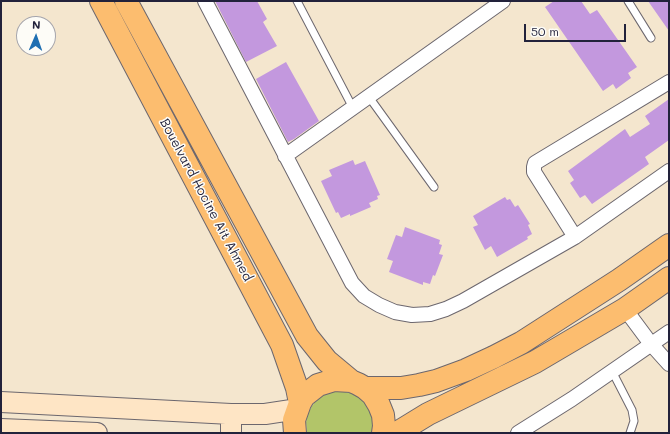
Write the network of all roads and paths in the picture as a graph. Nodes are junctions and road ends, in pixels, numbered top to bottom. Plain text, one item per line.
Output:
1 (101, 1) edge
2 (126, 1) edge
3 (205, 1) edge
4 (297, 1) edge
5 (628, 1) edge
6 (498, 3) edge
7 (651, 38) dead end
8 (669, 82) edge
9 (369, 96) junction
10 (353, 108) junction
11 (285, 156) junction
12 (669, 171) edge
13 (434, 187) dead end
14 (575, 237) junction
15 (669, 245) edge
16 (669, 278) edge
17 (625, 309) junction
18 (669, 332) edge
19 (651, 344) junction
20 (669, 364) edge
21 (612, 371) junction
22 (436, 381) junction
23 (358, 385) junction
24 (1, 402) edge
25 (299, 406) junction
26 (443, 407) junction
27 (231, 424) edge
28 (1, 429) edge
29 (98, 433) edge
30 (295, 433) edge
31 (383, 433) edge
32 (397, 433) edge
33 (518, 433) edge
34 (630, 433) edge

1 - 25 main road, Bouelvard Hocine Ait Ahmed
2 - 23 main road
3 - 11 street
4 - 10 lane
5 - 7 lane
6 - 9 street
8 - 14 street
9 - 10 street
9 - 13 lane
10 - 11 street
11 - 14 street
12 - 14 street
15 - 22 main road
16 - 17 main road
17 - 19 street
17 - 26 main road
18 - 19 street
19 - 20 street
19 - 21 street
21 - 33 street
21 - 34 lane
22 - 23 main road
22 - 26 main road
23 - 25 main road
23 - 31 main road
24 - 27 main road
25 - 27 main road
25 - 30 main road
26 - 32 main road
28 - 29 main road

